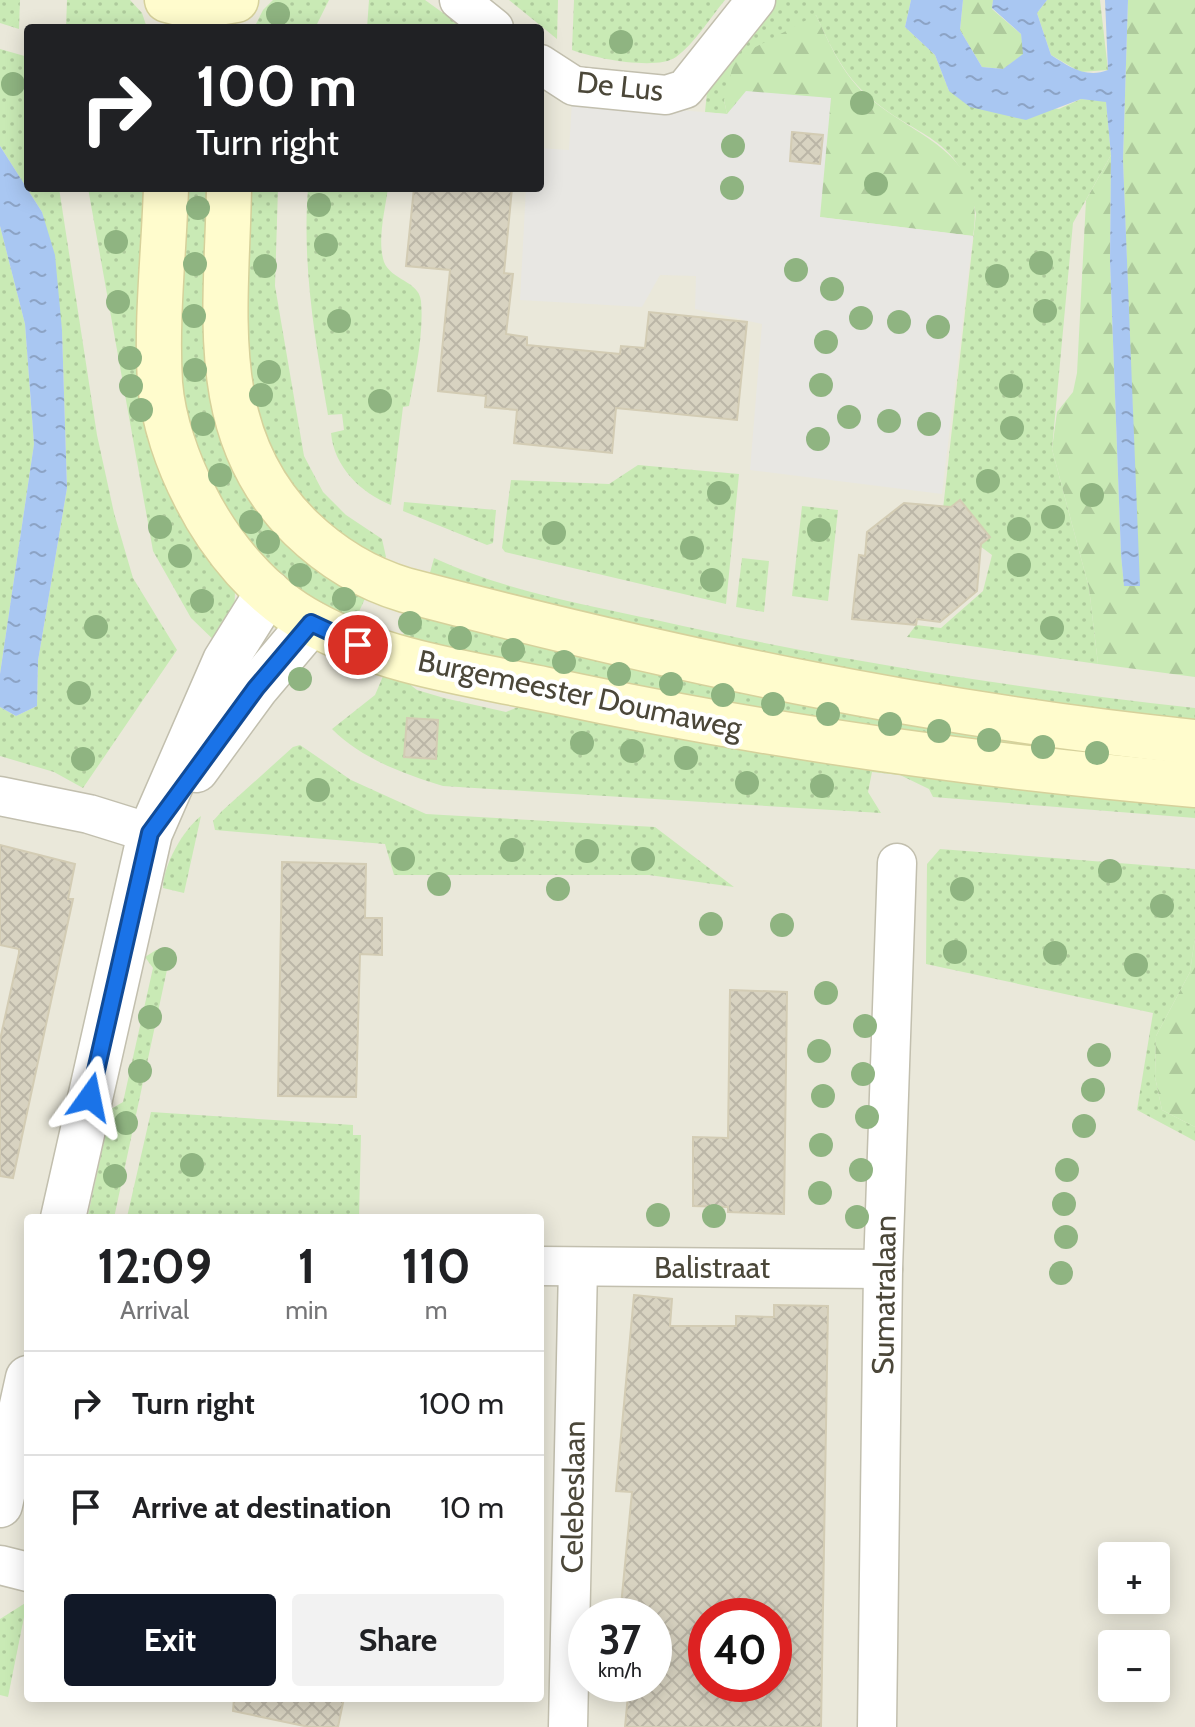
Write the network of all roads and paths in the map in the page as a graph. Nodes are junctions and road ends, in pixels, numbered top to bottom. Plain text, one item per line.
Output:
1 (236, 0) edge
2 (459, 0) edge
3 (756, 0) edge
4 (170, 10) edge
5 (233, 24) edge
6 (489, 24) edge
7 (544, 67) edge
8 (166, 192) edge
9 (229, 192) edge
10 (268, 592) junction
11 (311, 623) junction
12 (1195, 742) edge
13 (1195, 785) edge
14 (0, 796) edge
15 (150, 833) junction
16 (897, 863) dead end
17 (64, 1214) edge
18 (544, 1266) edge
19 (578, 1267) junction
20 (883, 1269) junction
21 (24, 1396) edge
22 (0, 1505) edge
23 (0, 1565) edge
24 (24, 1571) edge
25 (568, 1727) edge
26 (877, 1727) edge

1 - 4 main road
1 - 5 main road
2 - 6 street
3 - 7 street, De Lus
8 - 10 main road, Burgemeester Doumaweg
9 - 12 main road, Burgemeester Doumaweg
10 - 11 main road, Burgemeester Doumaweg
10 - 15 street
11 - 13 main road, Burgemeester Doumaweg
11 - 15 street
14 - 15 street
15 - 17 street
16 - 20 street, Sumatralaan
18 - 19 street, Balistraat
19 - 20 street, Balistraat
19 - 25 street, Celebeslaan
20 - 26 street, Sumatralaan
21 - 22 street
23 - 24 street

